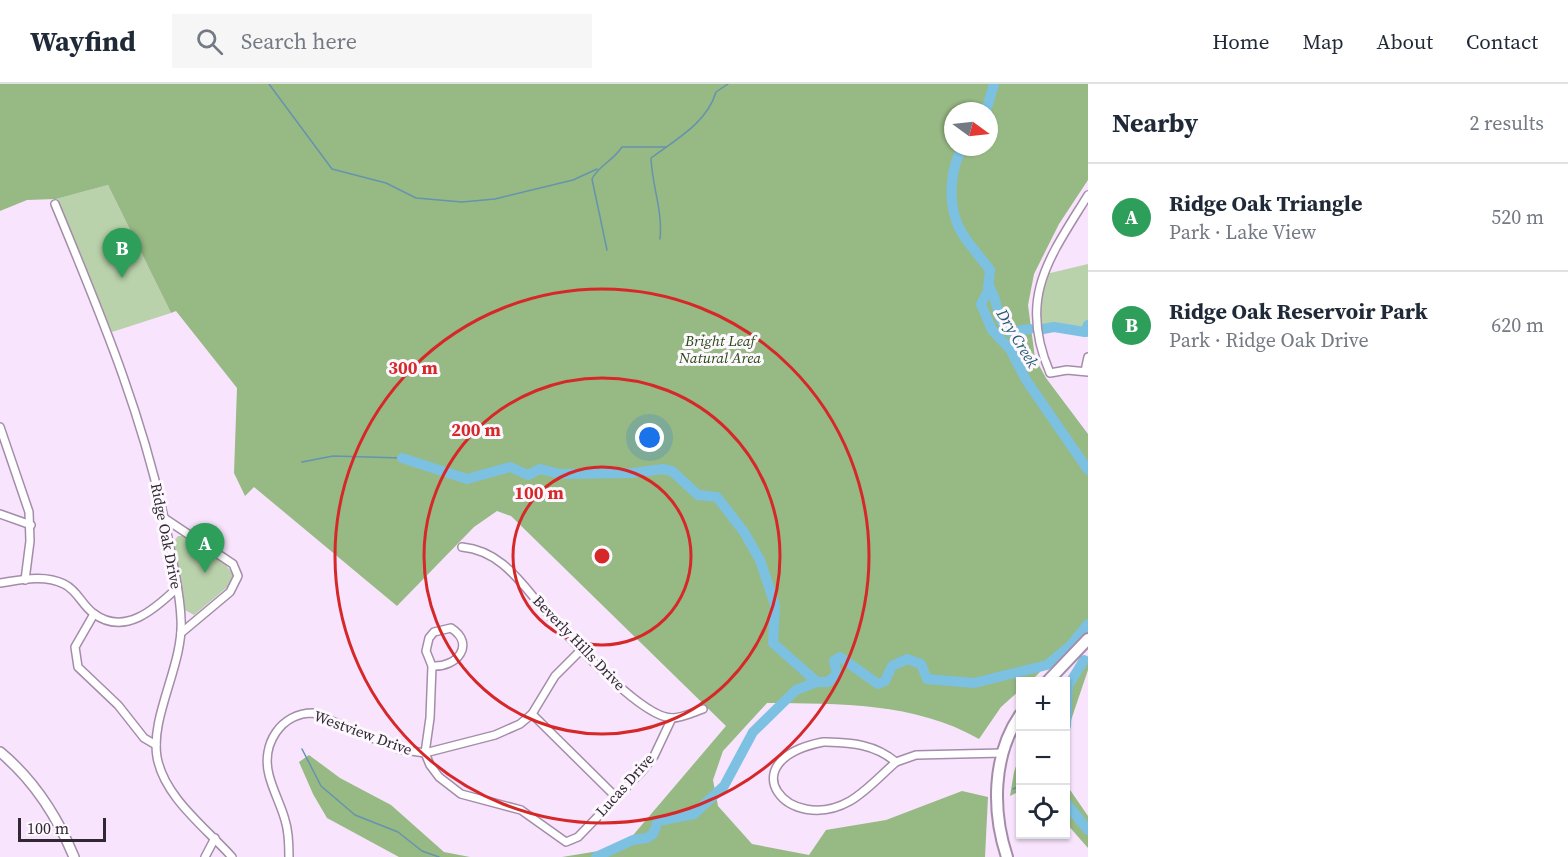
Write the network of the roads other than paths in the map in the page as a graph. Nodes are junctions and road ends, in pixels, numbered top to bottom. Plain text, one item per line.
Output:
1 (1088, 195) edge
2 (55, 204) dead end
3 (1088, 357) edge
4 (1086, 371) edge
5 (0, 427) edge
6 (0, 514) edge
7 (164, 518) junction
8 (31, 525) junction
9 (462, 548) dead end
10 (25, 580) junction
11 (0, 584) edge
12 (177, 588) junction
13 (94, 614) junction
14 (181, 633) junction
15 (1088, 639) edge
16 (582, 648) junction
17 (432, 666) junction
18 (1051, 677) edge
19 (703, 710) dead end
20 (532, 714) junction
21 (672, 718) junction
22 (1016, 724) edge
23 (156, 746) junction
24 (0, 752) edge
25 (425, 753) junction
26 (1003, 753) junction
27 (896, 762) junction
28 (616, 797) junction
29 (215, 838) junction
30 (74, 857) edge
31 (205, 857) edge
32 (232, 857) edge
33 (289, 857) edge
34 (1007, 857) edge

1 - 4 street
2 - 7 street, Ridge Oak Drive
3 - 4 street
5 - 8 street
6 - 8 street
7 - 12 street, Ridge Oak Drive
7 - 14 street
8 - 10 street
9 - 16 street, Beverly Hills Drive
10 - 11 street
10 - 13 street
12 - 13 street
12 - 14 street, Ridge Oak Drive
13 - 23 street
14 - 23 street, Ridge Oak Drive
15 - 18 main road
16 - 20 street, Westview Drive
16 - 21 street, Beverly Hills Drive
17 - 17 street
17 - 25 street
19 - 21 street
20 - 25 street, Westview Drive
20 - 28 street
21 - 28 street, Lucas Drive
22 - 26 main road
23 - 29 street, Ridge Oak Drive
24 - 30 street
25 - 28 street, Lucas Drive
25 - 33 street, Westview Drive
26 - 27 street
26 - 34 main road
27 - 27 street
29 - 31 street
29 - 32 street, Ridge Oak Drive

